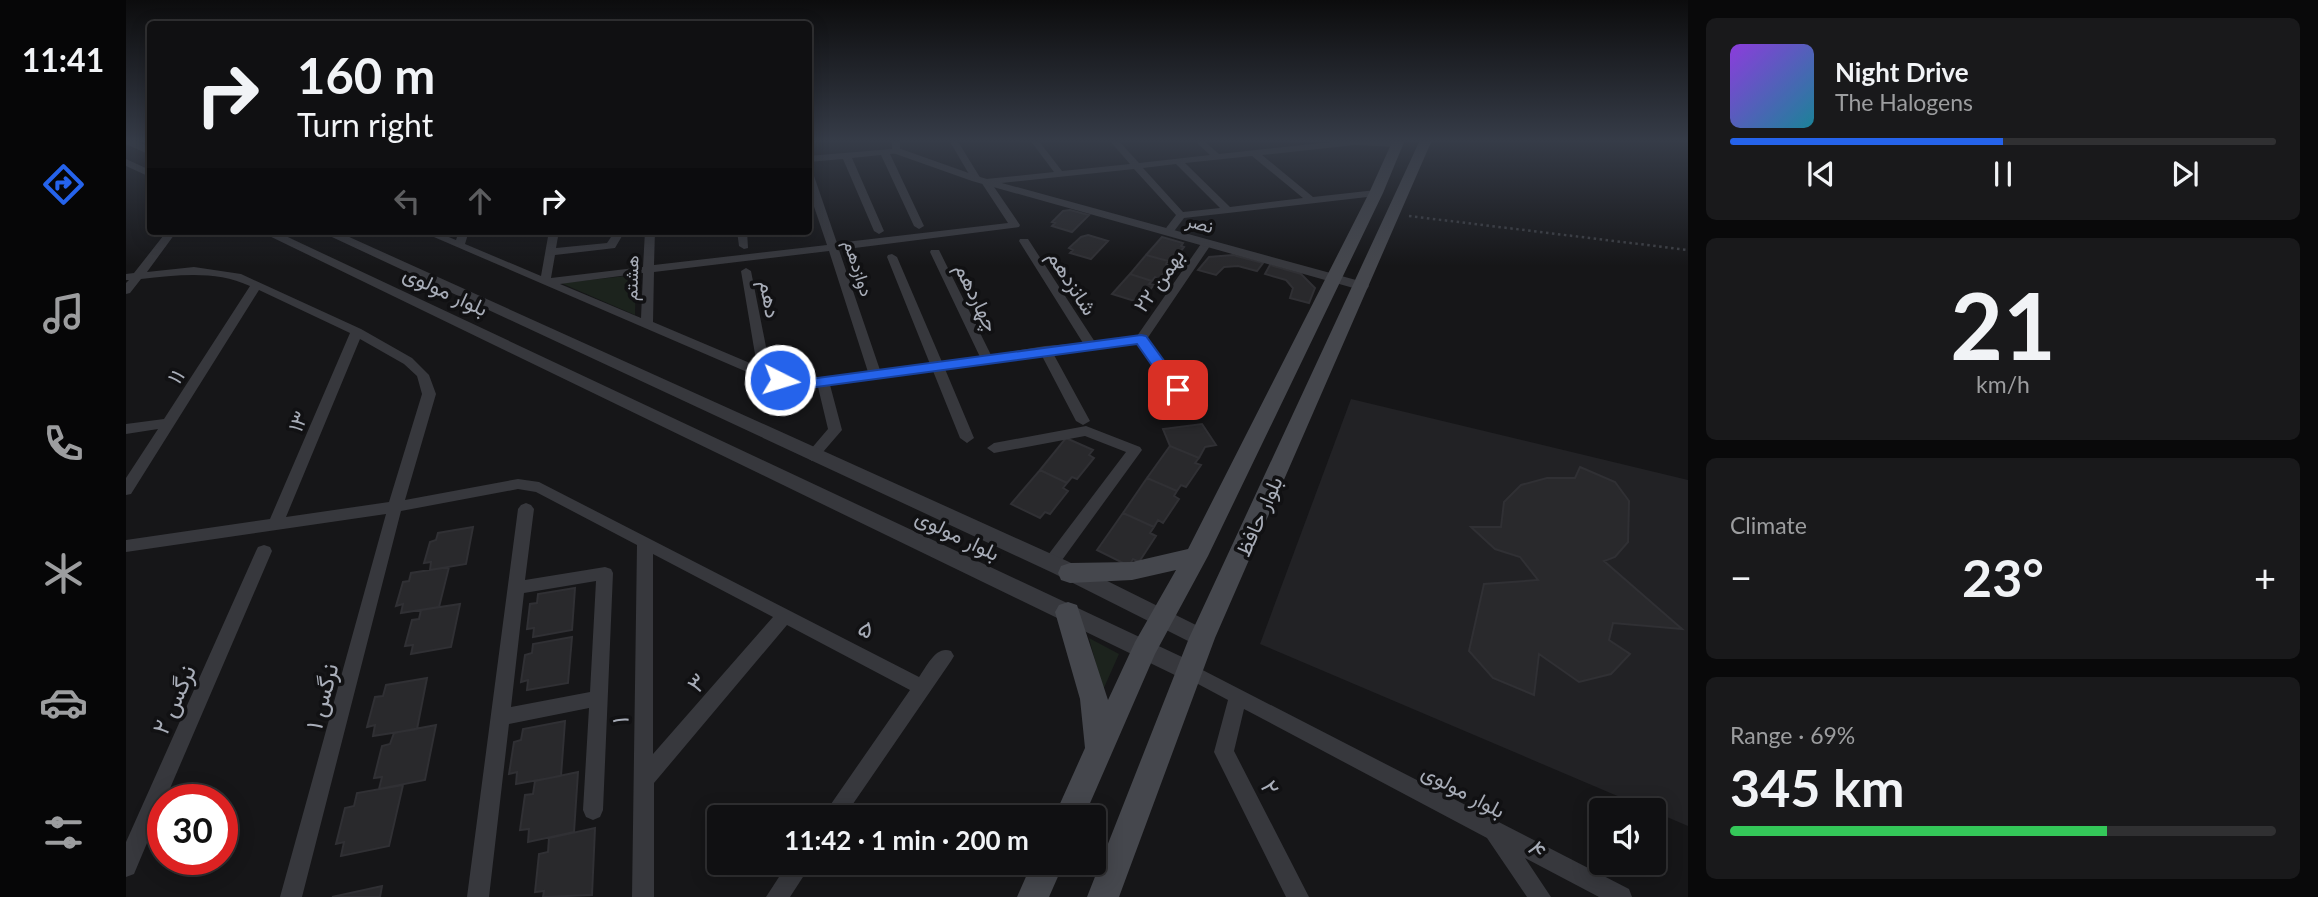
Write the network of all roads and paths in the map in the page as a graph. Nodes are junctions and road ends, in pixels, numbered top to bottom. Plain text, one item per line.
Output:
1 (858, 182) edge
2 (904, 182) edge
3 (982, 182) edge
4 (988, 182) edge
5 (1150, 182) edge
6 (1200, 182) edge
7 (1289, 182) edge
8 (1381, 182) edge
9 (1408, 182) edge
10 (1376, 193) junction
11 (813, 198) edge
12 (1311, 200) junction
13 (1228, 209) junction
14 (1395, 214) junction
15 (1181, 215) junction
16 (919, 226) dead end
17 (879, 231) dead end
18 (1168, 232) junction
19 (168, 235) edge
20 (273, 235) edge
21 (334, 235) edge
22 (435, 235) edge
23 (463, 235) edge
24 (553, 235) edge
25 (618, 235) edge
26 (650, 235) edge
27 (743, 235) edge
28 (1024, 241) dead end
29 (1208, 243) junction
30 (459, 245) junction
31 (744, 246) dead end
32 (834, 247) junction
33 (1688, 250) edge
34 (550, 252) junction
35 (935, 252) dead end
36 (892, 257) dead end
37 (648, 270) junction
38 (746, 271) dead end
39 (132, 276) edge
40 (1334, 278) junction
41 (544, 282) junction
42 (257, 284) junction
43 (1362, 286) junction
44 (126, 290) edge
45 (647, 326) junction
46 (357, 332) junction
47 (1141, 339) junction
48 (1090, 344) junction
49 (1045, 350) junction
50 (987, 359) junction
51 (936, 366) junction
52 (875, 374) junction
53 (765, 375) junction
54 (823, 382) junction
55 (666, 388) junction
56 (640, 408) junction
57 (1190, 408) dead end
58 (1083, 421) dead end
59 (167, 423) junction
60 (126, 429) edge
61 (967, 438) dead end
62 (994, 448) dead end
63 (812, 456) junction
64 (126, 490) edge
65 (395, 508) junction
66 (526, 509) dead end
67 (275, 526) junction
68 (645, 544) junction
69 (126, 546) edge
70 (264, 551) dead end
71 (1196, 556) junction
72 (1060, 568) junction
73 (517, 588) junction
74 (1068, 612) junction
75 (785, 615) junction
76 (1161, 618) junction
77 (1202, 638) junction
78 (1144, 650) junction
79 (945, 656) dead end
80 (1189, 671) junction
81 (922, 687) junction
82 (1238, 697) junction
83 (599, 698) junction
84 (501, 717) junction
85 (1100, 748) junction
86 (643, 780) junction
87 (840, 805) edge
88 (1074, 805) edge
89 (593, 810) dead end
90 (1493, 831) junction
91 (126, 866) edge
92 (793, 875) edge
93 (1043, 875) edge
94 (291, 897) edge
95 (478, 897) edge
96 (643, 897) edge
97 (777, 897) edge
98 (1033, 897) edge
99 (1103, 897) edge
100 (1298, 897) edge
101 (1540, 897) edge
102 (1621, 897) edge

1 - 17 street
2 - 16 street
3 - 32 street
4 - 18 street, نصر
5 - 15 street
6 - 13 street
7 - 12 street
8 - 10 main road, بلوار حافظ
9 - 14 main road, بلوار حافظ
10 - 12 street
10 - 40 main road, بلوار حافظ
11 - 32 street, دوازدهم
12 - 13 street
13 - 15 street
14 - 33 path
14 - 43 main road, بلوار حافظ
15 - 18 street
18 - 29 street, نصر
19 - 39 street
20 - 56 street, بلوار مولوی
21 - 55 street, بلوار مولوی
22 - 30 street
23 - 30 street
24 - 34 street
25 - 34 street
26 - 37 street, هشتم
27 - 31 street
28 - 48 street, شانزدهم
29 - 40 street, نصر
29 - 47 street, ۲۲ بهمن
30 - 41 street
32 - 37 street
32 - 52 street, دوازدهم
34 - 41 street
35 - 50 street, چهاردهم
36 - 51 street
37 - 41 street
37 - 45 street, هشتم
38 - 53 street, دهم
39 - 42 street, نرگس ۱
39 - 44 street
40 - 43 street, نصر
40 - 71 main road, بلوار حافظ
41 - 45 street
42 - 46 street, نرگس ۱
42 - 59 street, ۱۱
43 - 77 main road, بلوار حافظ
45 - 53 street
46 - 65 street, نرگس ۱
46 - 67 street, ۱۳
47 - 48 street
47 - 57 street
48 - 49 street
49 - 50 street
49 - 58 street
50 - 51 street
51 - 52 street
51 - 61 street
52 - 54 street
53 - 54 street
54 - 63 street
55 - 56 street
55 - 63 street, بلوار مولوی
56 - 74 street, بلوار مولوی
59 - 60 street
59 - 64 street, ۱۱
62 - 72 street
63 - 72 street, بلوار مولوی
65 - 67 street, ۵
65 - 68 street, ۵
65 - 94 street, نرگس ۱
66 - 73 street
67 - 69 street, ۵
68 - 75 street, ۵
68 - 86 street, ۱
70 - 91 street, نرگس ۲
71 - 72 main road
71 - 76 main road, بلوار حافظ
72 - 76 street, بلوار مولوی
73 - 83 street
73 - 84 street
74 - 78 street, بلوار مولوی
74 - 85 main road
75 - 81 street, ۵
75 - 86 street, ۳
76 - 77 street, بلوار مولوی
76 - 78 main road, بلوار حافظ
77 - 80 main road, بلوار حافظ
78 - 80 street, بلوار مولوی
78 - 85 main road, بلوار حافظ
79 - 81 street
80 - 82 street, بلوار مولوی
80 - 99 main road, بلوار حافظ
81 - 87 street
82 - 90 street, بلوار مولوی
82 - 100 street, ۲
83 - 84 street
83 - 89 street
84 - 95 street
85 - 88 main road, بلوار حافظ
86 - 96 street, ۱
90 - 101 street, ۴
90 - 102 street, بلوار مولوی
92 - 97 street
93 - 98 main road

